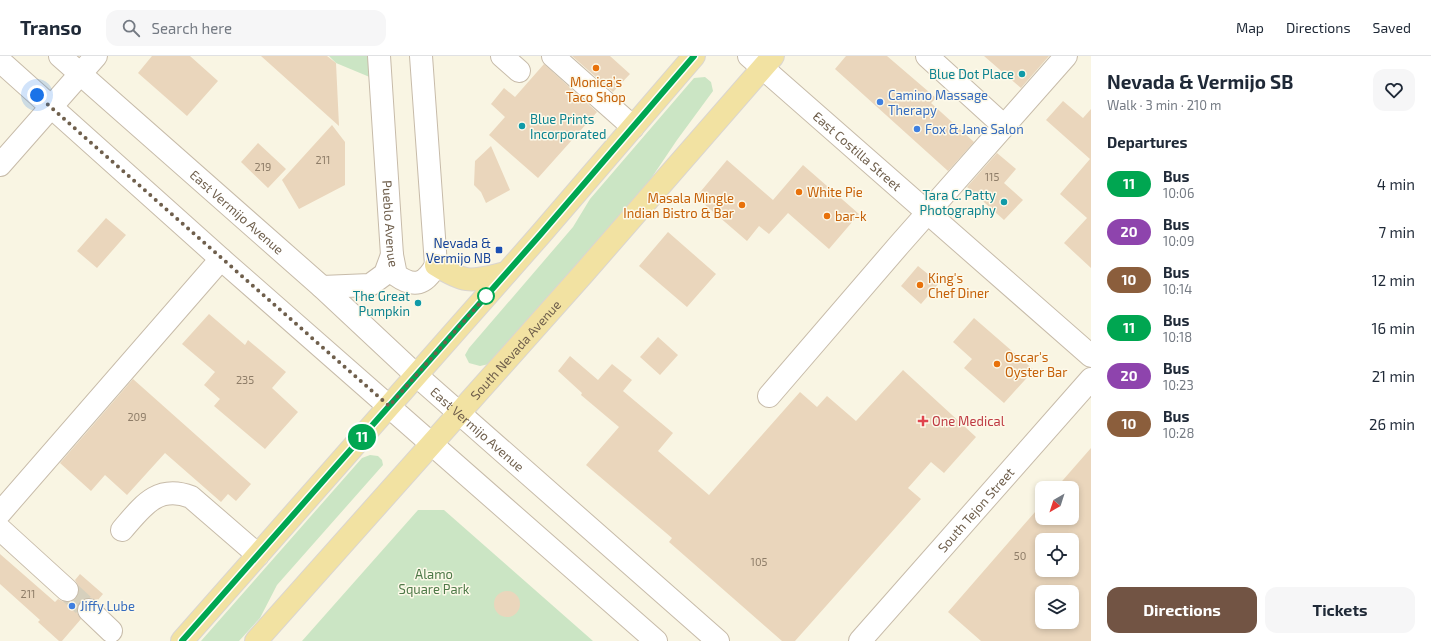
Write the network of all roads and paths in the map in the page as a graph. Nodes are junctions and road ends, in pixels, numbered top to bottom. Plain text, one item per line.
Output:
1 (60, 56) edge
2 (96, 56) edge
3 (379, 56) edge
4 (421, 56) edge
5 (502, 56) edge
6 (553, 56) edge
7 (694, 56) edge
8 (927, 56) edge
9 (1066, 56) edge
10 (762, 60) edge
11 (0, 61) edge
12 (520, 71) dead end
13 (80, 74) junction
14 (51, 107) junction
15 (1004, 126) junction
16 (633, 127) junction
17 (0, 165) edge
18 (928, 213) junction
19 (392, 255) junction
20 (221, 259) junction
21 (436, 265) junction
22 (506, 274) junction
23 (322, 287) junction
24 (1091, 356) edge
25 (416, 376) junction
26 (1091, 379) edge
27 (769, 396) dead end
28 (389, 406) junction
29 (459, 413) junction
30 (432, 443) junction
31 (0, 513) edge
32 (0, 529) edge
33 (122, 530) dead end
34 (258, 555) junction
35 (67, 590) tunnel mouth
36 (89, 610) tunnel mouth
37 (112, 631) dead end
38 (182, 641) edge
39 (256, 641) edge
40 (656, 641) edge
41 (718, 641) edge
42 (860, 641) edge

1 - 13 street, East Vermijo Avenue
2 - 13 street
3 - 19 street, Pueblo Avenue
4 - 21 street
5 - 12 street
6 - 16 street
7 - 16 main road
8 - 15 street
9 - 15 street
10 - 18 street, East Costilla Street
10 - 29 main road, South Nevada Avenue
11 - 14 street
13 - 14 street
13 - 23 street, East Vermijo Avenue
14 - 17 street
14 - 20 street
15 - 18 street
16 - 22 main road
18 - 24 street, East Costilla Street
18 - 27 street
19 - 21 street, Pueblo Avenue
19 - 23 street
20 - 28 street
20 - 31 street
21 - 22 main road
22 - 25 main road
23 - 25 street, East Vermijo Avenue
25 - 28 main road
25 - 29 street, East Vermijo Avenue
26 - 42 street, South Tejon Street
28 - 30 street
28 - 34 main road
29 - 30 main road, South Nevada Avenue
29 - 41 street, East Vermijo Avenue
30 - 39 main road, South Nevada Avenue
30 - 40 street
32 - 35 street
33 - 34 street
34 - 38 main road
36 - 37 street

